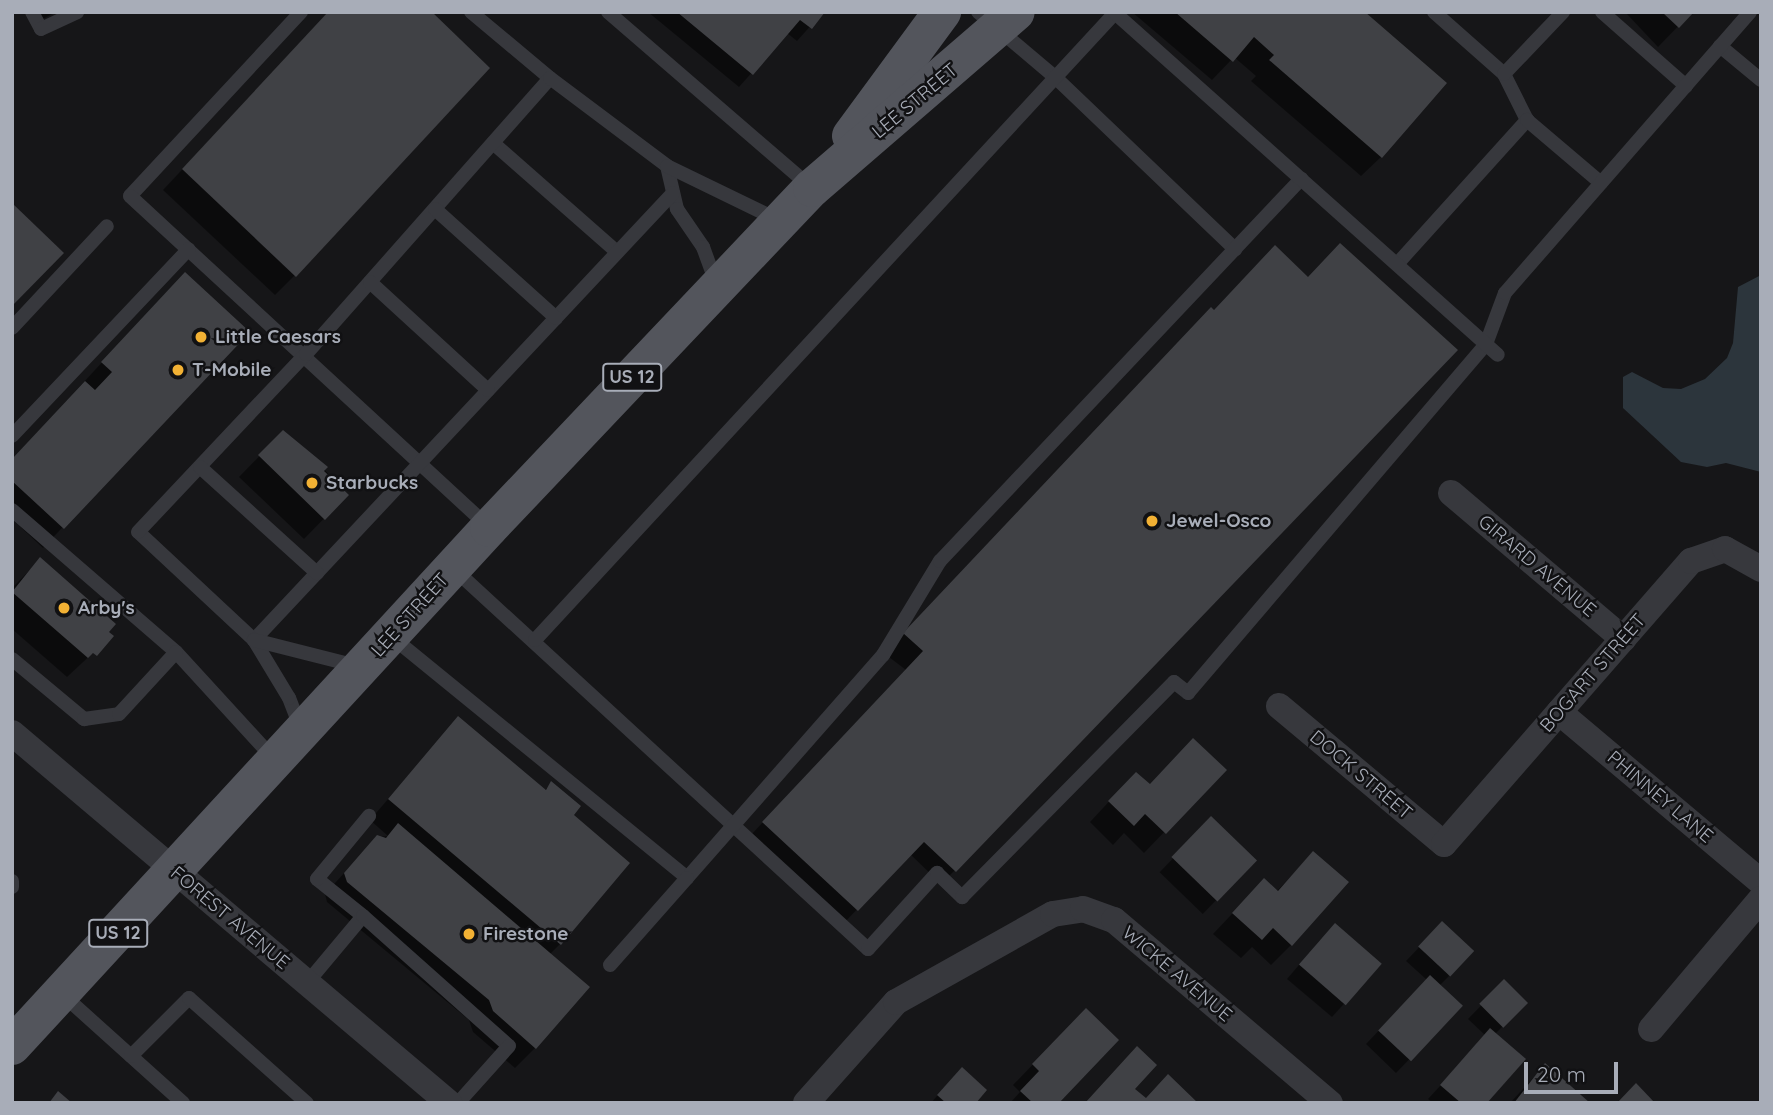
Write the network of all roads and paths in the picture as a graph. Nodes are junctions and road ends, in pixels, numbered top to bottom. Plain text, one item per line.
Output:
1 (32, 12) edge
2 (77, 12) edge
3 (300, 12) edge
4 (471, 12) edge
5 (608, 12) edge
6 (942, 12) edge
7 (1434, 12) edge
8 (1563, 12) edge
9 (1602, 12) edge
10 (1750, 12) edge
11 (998, 19) edge
12 (1720, 46) junction
13 (1504, 74) junction
14 (550, 78) junction
15 (1056, 78) junction
16 (1761, 80) edge
17 (1686, 86) junction
18 (1527, 120) junction
19 (494, 143) junction
20 (667, 166) junction
21 (1301, 178) junction
22 (1601, 183) junction
23 (812, 188) junction
24 (673, 193) junction
25 (435, 209) junction
26 (780, 222) junction
27 (107, 226) dead end
28 (189, 249) junction
29 (1235, 249) junction
30 (617, 252) junction
31 (1398, 262) junction
32 (370, 282) junction
33 (718, 287) junction
34 (555, 318) junction
35 (12, 328) edge
36 (1486, 344) junction
37 (306, 354) junction
38 (1498, 355) dead end
39 (488, 390) junction
40 (12, 436) edge
41 (419, 462) junction
42 (200, 467) junction
43 (1451, 494) dead end
44 (12, 510) edge
45 (489, 528) junction
46 (453, 568) junction
47 (1761, 569) edge
48 (317, 573) junction
49 (391, 636) junction
50 (1623, 639) junction
51 (254, 640) junction
52 (535, 640) junction
53 (176, 652) junction
54 (12, 659) edge
55 (362, 668) junction
56 (1279, 706) dead end
57 (1559, 712) junction
58 (303, 733) junction
59 (14, 739) edge
60 (277, 761) junction
61 (369, 816) dead end
62 (734, 826) junction
63 (1444, 844) joint
64 (175, 872) junction
65 (687, 878) junction
66 (12, 881) edge
67 (1761, 882) edge
68 (12, 887) edge
69 (1761, 899) edge
70 (363, 916) junction
71 (610, 965) dead end
72 (307, 983) junction
73 (61, 994) junction
74 (1651, 1029) dead end
75 (12, 1046) edge
76 (131, 1056) junction
77 (442, 1100) edge
78 (183, 1103) edge
79 (307, 1103) edge
80 (806, 1103) edge
81 (1330, 1103) edge

1 - 2 lane
3 - 28 lane
4 - 14 lane
5 - 23 lane
6 - 23 main road, LEE STREET / US 12
7 - 13 lane
8 - 13 lane
9 - 17 lane
10 - 12 lane
11 - 15 lane
11 - 23 main road, LEE STREET / US 12
12 - 16 lane
12 - 17 lane
13 - 18 lane
14 - 19 lane
14 - 20 lane
15 - 21 lane
15 - 29 lane
15 - 52 lane
17 - 22 lane
18 - 22 lane
18 - 31 lane
19 - 25 lane
19 - 30 lane
20 - 24 lane
20 - 26 lane
21 - 29 lane
21 - 31 lane
22 - 36 lane
23 - 26 main road, LEE STREET / US 12
24 - 30 lane
24 - 33 lane
25 - 32 lane
25 - 34 lane
26 - 33 main road, LEE STREET / US 12
27 - 35 lane
28 - 37 lane
28 - 40 lane
29 - 62 lane
30 - 34 lane
31 - 36 lane
32 - 37 lane
32 - 39 lane
33 - 45 main road, LEE STREET / US 12
34 - 39 lane
36 - 38 lane
36 - 62 lane
37 - 41 lane
37 - 42 lane
39 - 41 lane
41 - 45 lane
41 - 48 lane
42 - 48 lane
42 - 51 lane
43 - 50 street, GIRARD AVENUE
44 - 53 lane
45 - 46 main road, LEE STREET / US 12
46 - 49 main road, LEE STREET / US 12
46 - 52 lane
47 - 50 street, BOGART STREET
48 - 51 lane
49 - 55 main road, LEE STREET / US 12
49 - 65 lane
50 - 57 street, BOGART STREET
51 - 55 lane
51 - 58 lane
52 - 62 lane
53 - 54 lane
53 - 60 lane
55 - 58 main road, LEE STREET / US 12
56 - 63 street, DOCK STREET
57 - 63 street, BOGART STREET
57 - 67 street, PHINNEY LANE
58 - 60 main road, LEE STREET / US 12
59 - 64 street, FOREST AVENUE
60 - 64 main road, LEE STREET / US 12
61 - 70 lane
62 - 65 lane
64 - 72 street, FOREST AVENUE
64 - 73 main road, LEE STREET / US 12
65 - 71 lane
66 - 68 lane
69 - 74 street
70 - 72 lane
70 - 77 lane
72 - 77 street, FOREST AVENUE
73 - 75 main road, LEE STREET / US 12
73 - 76 lane
76 - 78 lane
76 - 79 lane
80 - 81 street, WICKE AVENUE

